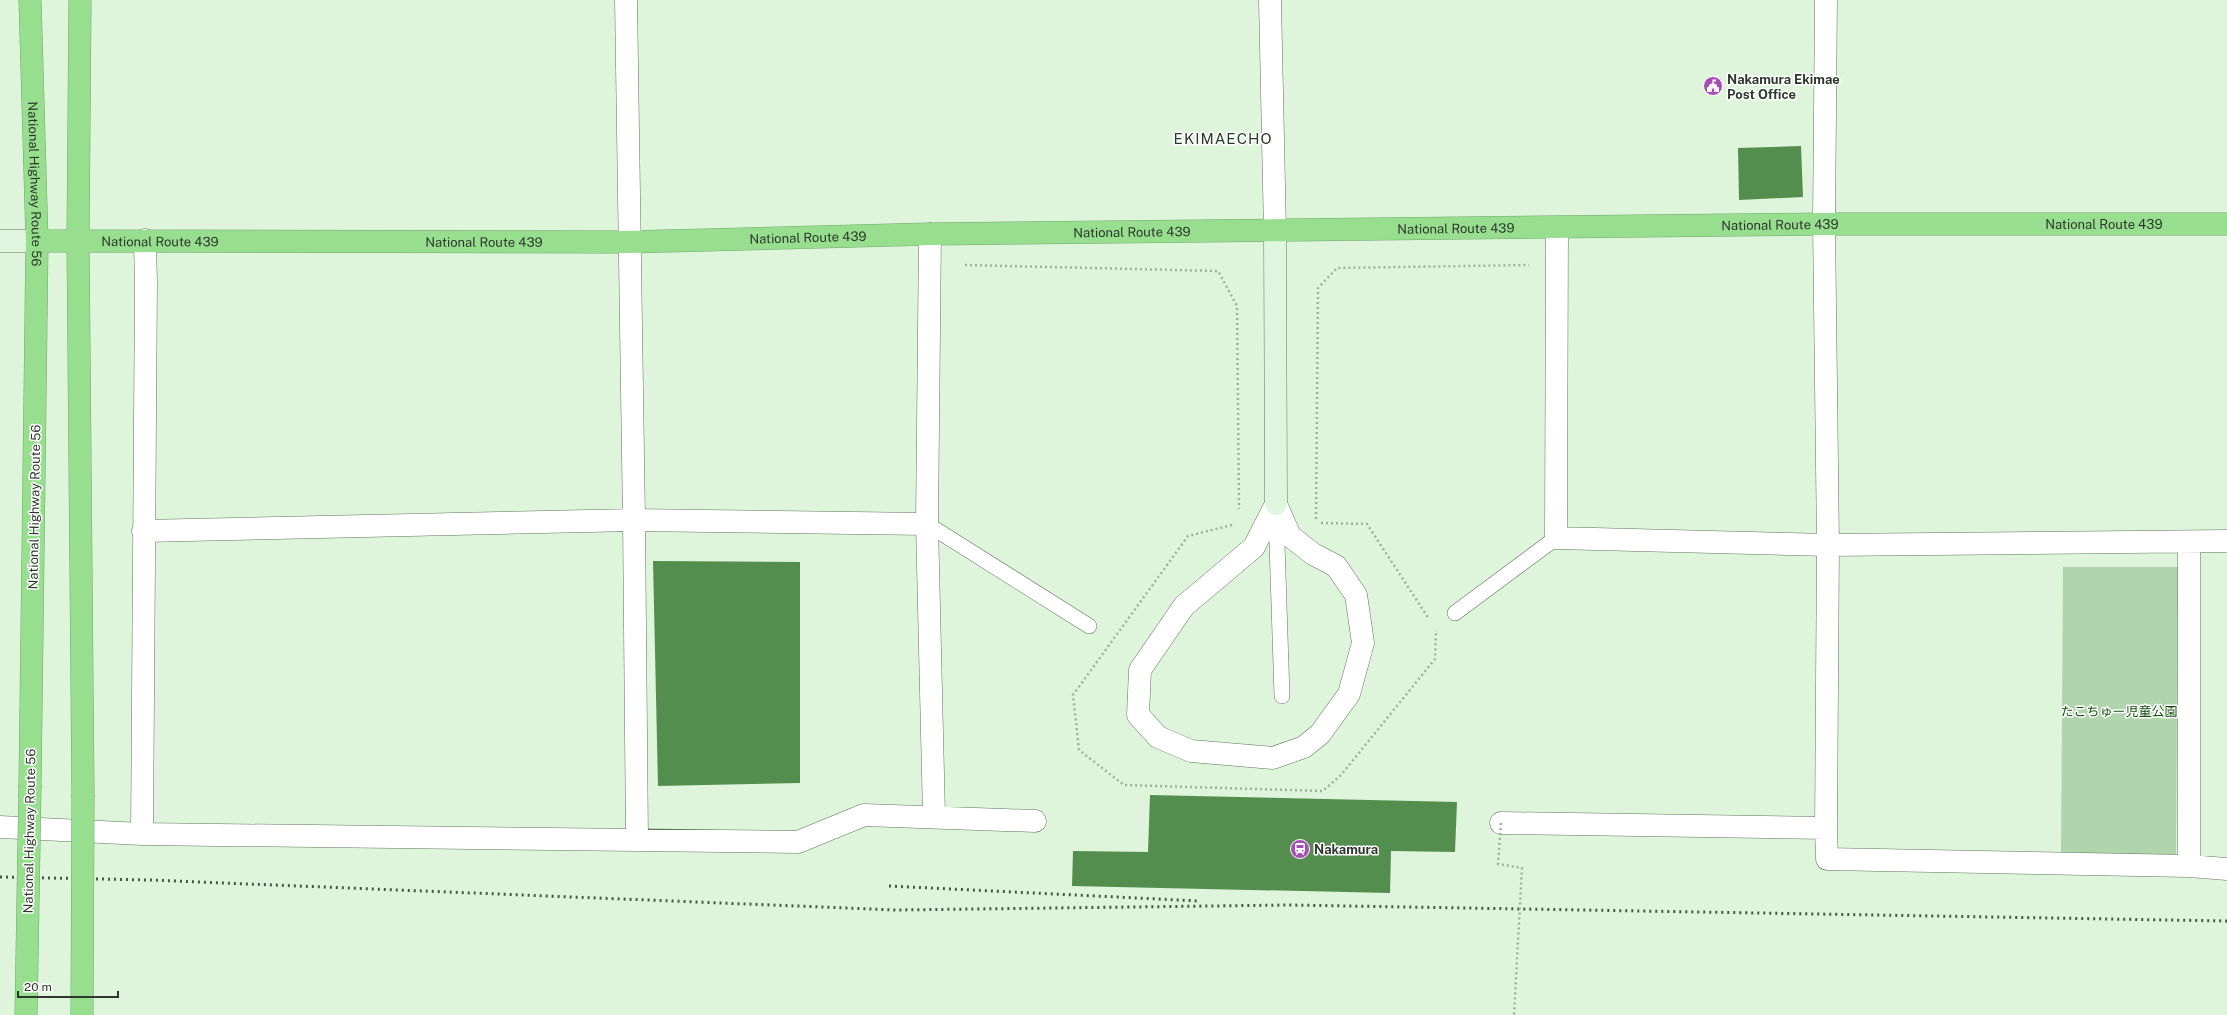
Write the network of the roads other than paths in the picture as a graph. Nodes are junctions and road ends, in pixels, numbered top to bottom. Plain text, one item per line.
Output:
1 (30, 0) edge
2 (80, 0) edge
3 (626, 0) edge
4 (1270, 0) edge
5 (1826, 0) edge
6 (1824, 224) junction
7 (2227, 224) edge
8 (1557, 228) junction
9 (1275, 232) junction
10 (930, 234) junction
11 (78, 240) junction
12 (145, 240) junction
13 (0, 241) edge
14 (37, 241) junction
15 (628, 242) junction
16 (1276, 504) junction
17 (634, 520) junction
18 (927, 524) junction
19 (143, 531) junction
20 (1556, 538) junction
21 (2227, 541) edge
22 (2189, 542) junction
23 (1828, 545) junction
24 (1454, 613) dead end
25 (1088, 626) dead end
26 (1282, 696) dead end
27 (934, 816) junction
28 (1035, 821) dead end
29 (1501, 823) road end
30 (0, 827) edge
31 (1826, 828) junction
32 (142, 834) junction
33 (636, 840) junction
34 (2189, 866) junction
35 (2227, 869) edge
36 (26, 1015) edge
37 (82, 1015) edge

1 - 14 highway, National Highway Route 56
2 - 11 highway
3 - 15 street
4 - 9 street
5 - 6 street
6 - 7 highway, National Route 439
6 - 8 highway, National Route 439
6 - 23 street
8 - 9 highway, National Route 439
8 - 20 street
9 - 10 highway, National Route 439
9 - 16 street
10 - 15 highway, National Route 439
10 - 18 street
11 - 12 highway, National Route 439
11 - 14 highway, National Route 439
11 - 37 highway, bridge
12 - 15 highway, National Route 439
12 - 19 street
13 - 14 street
14 - 36 highway, National Highway Route 56, bridge
15 - 17 street
16 - 16 street
16 - 26 lane
17 - 18 street
17 - 19 street
17 - 33 street
18 - 25 lane
18 - 27 street
19 - 32 street
20 - 23 street
20 - 24 lane
21 - 22 street
22 - 23 street
22 - 34 street
23 - 31 street
27 - 28 street
27 - 33 street
29 - 31 street
30 - 32 street
31 - 34 street
32 - 33 street
34 - 35 street

